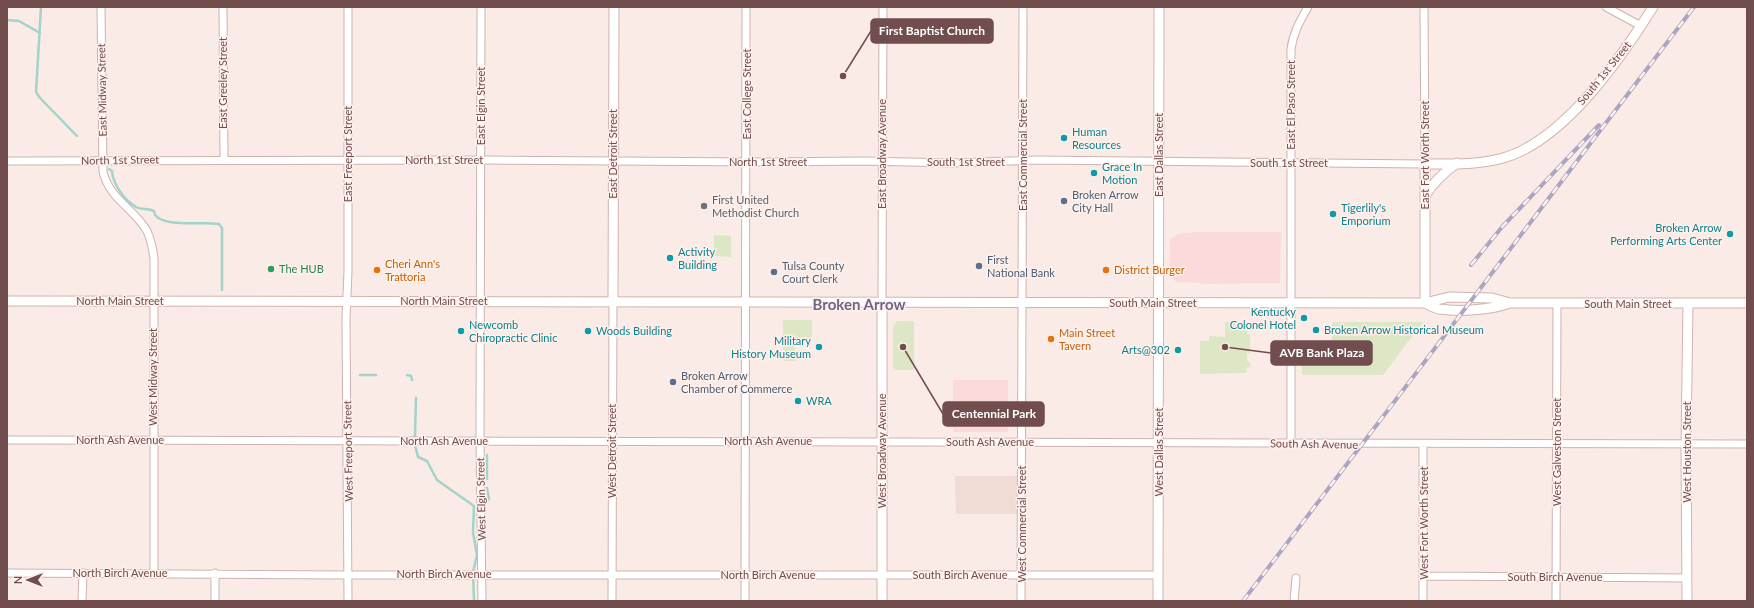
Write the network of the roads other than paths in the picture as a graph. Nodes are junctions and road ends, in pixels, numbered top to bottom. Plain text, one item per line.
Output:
1 (101, 7) edge
2 (223, 7) edge
3 (348, 7) edge
4 (481, 7) edge
5 (614, 7) edge
6 (746, 7) edge
7 (883, 7) edge
8 (1023, 7) edge
9 (1159, 7) edge
10 (1308, 7) edge
11 (1424, 7) edge
12 (1606, 7) edge
13 (1652, 7) edge
14 (1640, 26) junction
15 (224, 159) junction
16 (348, 160) junction
17 (481, 160) junction
18 (7, 161) edge
19 (103, 161) junction
20 (613, 161) junction
21 (1022, 161) junction
22 (1159, 161) junction
23 (747, 162) junction
24 (882, 162) junction
25 (1292, 163) junction
26 (1457, 163) junction
27 (1425, 164) junction
28 (1425, 198) junction
29 (7, 300) edge
30 (154, 301) junction
31 (347, 301) junction
32 (481, 301) junction
33 (613, 301) junction
34 (746, 302) junction
35 (882, 302) junction
36 (1022, 303) junction
37 (1159, 303) junction
38 (1292, 303) junction
39 (1425, 303) junction
40 (1747, 303) edge
41 (1557, 304) junction
42 (1688, 304) junction
43 (7, 440) edge
44 (153, 440) junction
45 (348, 441) junction
46 (480, 441) junction
47 (612, 442) junction
48 (745, 442) junction
49 (882, 442) junction
50 (1022, 442) junction
51 (1159, 442) junction
52 (1291, 443) junction
53 (1423, 444) junction
54 (1557, 444) junction
55 (1686, 444) junction
56 (1747, 444) edge
57 (7, 573) edge
58 (83, 573) junction
59 (154, 573) junction
60 (215, 573) junction
61 (480, 574) junction
62 (882, 574) junction
63 (348, 575) junction
64 (612, 575) junction
65 (745, 575) junction
66 (1022, 575) junction
67 (1158, 575) junction
68 (1424, 576) junction
69 (1556, 577) junction
70 (1296, 578) dead end
71 (1687, 578) junction
72 (82, 601) edge
73 (215, 601) edge
74 (348, 601) edge
75 (482, 601) edge
76 (612, 601) edge
77 (745, 601) edge
78 (882, 601) edge
79 (1021, 601) edge
80 (1158, 601) edge
81 (1294, 601) edge
82 (1423, 601) edge
83 (1556, 601) edge
84 (1687, 601) edge

1 - 19 street, East Midway Street
2 - 15 street, East Greeley Street
3 - 16 street, East Freeport Street
4 - 17 street, East Elgin Street
5 - 20 main road, East Detroit Street
6 - 23 street, East College Street
7 - 24 street, East Broadway Avenue
8 - 21 street, East Commercial Street
9 - 22 main road, East Dallas Street
10 - 25 street, East El Paso Street
11 - 27 street, East Fort Worth Street
12 - 14 street
13 - 14 main road, South 1st Street
14 - 26 main road, South 1st Street
15 - 16 street, North 1st Street
15 - 19 street, North 1st Street
16 - 17 street, North 1st Street
16 - 31 street, East Freeport Street
17 - 20 street, North 1st Street
17 - 32 street, East Elgin Street
18 - 19 street, North 1st Street
19 - 30 street, East Midway Street
20 - 23 street, North 1st Street
20 - 33 main road, East Detroit Street
21 - 22 street, South 1st Street
21 - 24 street, South 1st Street
21 - 36 street, East Commercial Street
22 - 25 street, South 1st Street
22 - 37 main road, East Dallas Street
23 - 24 street, North 1st Street
23 - 34 street, East College Street
24 - 35 street, East Broadway Avenue
25 - 27 street, South 1st Street
25 - 38 street, East El Paso Street
26 - 27 main road, South 1st Street
26 - 28 main road
27 - 28 main road, East Fort Worth Street
28 - 39 main road, East Fort Worth Street
29 - 30 main road, North Main Street
30 - 31 main road, North Main Street
30 - 44 street, West Midway Street
31 - 32 main road, North Main Street
31 - 45 street, West Freeport Street
32 - 33 main road, North Main Street
32 - 46 street, West Elgin Street
33 - 34 main road, North Main Street
33 - 47 street, West Detroit Street
34 - 35 main road, North Main Street
34 - 48 street, East College Street
35 - 36 main road, South Main Street
35 - 49 main road, West Broadway Avenue
36 - 37 main road, South Main Street
36 - 50 street, West Commercial Street
37 - 38 main road, South Main Street
37 - 51 main road, West Dallas Street
38 - 39 main road, South Main Street
38 - 52 street, East El Paso Street
39 - 41 main road, South Main Street
40 - 42 main road, South Main Street
41 - 42 main road, South Main Street
41 - 54 street, West Galveston Street
42 - 55 main road, West Houston Street
43 - 44 street, North Ash Avenue
44 - 45 street, North Ash Avenue
44 - 59 street, West Midway Street
45 - 46 street, North Ash Avenue
45 - 63 street, West Freeport Street
46 - 47 street, North Ash Avenue
46 - 61 street, West Elgin Street
47 - 48 street, North Ash Avenue
47 - 64 street, West Detroit Street
48 - 49 street, North Ash Avenue
48 - 65 street, East College Street
49 - 50 street, South Ash Avenue
49 - 62 main road, West Broadway Avenue
50 - 51 street, South Ash Avenue
50 - 66 street, West Commercial Street
51 - 52 street, South Ash Avenue
51 - 67 main road, West Dallas Street
52 - 53 street, South Ash Avenue
53 - 54 street, South Ash Avenue
53 - 68 street, West Fort Worth Street
54 - 55 street, South Ash Avenue
54 - 69 street, West Galveston Street
55 - 56 street, South Ash Avenue
55 - 71 main road, West Houston Street
57 - 58 street, North Birch Avenue
58 - 59 street, North Birch Avenue
58 - 72 street
59 - 60 street, North Birch Avenue
60 - 63 street, North Birch Avenue
60 - 73 street
61 - 63 street, North Birch Avenue
61 - 64 street, North Birch Avenue
61 - 75 street, West Elgin Street
62 - 65 street, North Birch Avenue
62 - 66 street, South Birch Avenue
62 - 78 main road, West Broadway Avenue
63 - 74 street, West Freeport Street
64 - 65 street, North Birch Avenue
64 - 76 street, West Detroit Street
65 - 77 street, East College Street
66 - 67 street, South Birch Avenue
66 - 79 street, West Commercial Street
67 - 80 main road, West Dallas Street
68 - 69 street, South Birch Avenue
68 - 82 street, West Fort Worth Street
69 - 71 street, South Birch Avenue
69 - 83 street, West Galveston Street
70 - 81 street
71 - 84 main road, West Houston Street

